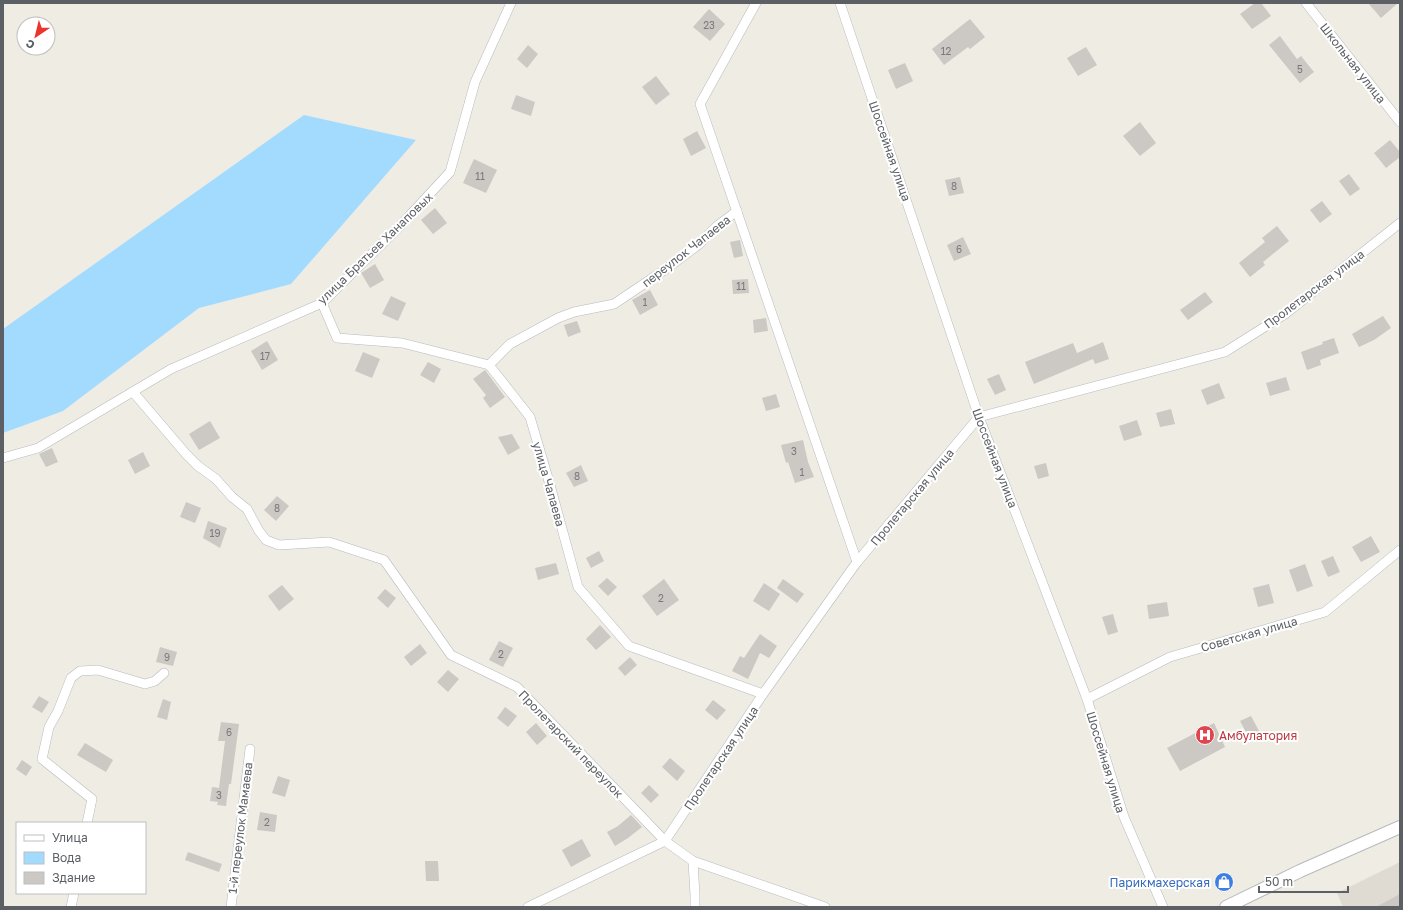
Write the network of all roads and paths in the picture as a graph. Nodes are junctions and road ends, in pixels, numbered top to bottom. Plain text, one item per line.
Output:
1 (511, 3) edge
2 (756, 3) edge
3 (840, 3) edge
4 (1306, 3) edge
5 (1400, 122) edge
6 (737, 212) junction
7 (1399, 226) edge
8 (322, 302) junction
9 (489, 365) junction
10 (133, 392) junction
11 (979, 417) junction
12 (3, 458) edge
13 (1400, 550) edge
14 (857, 562) junction
15 (164, 673) dead end
16 (764, 694) junction
17 (1087, 699) junction
18 (250, 749) dead end
19 (87, 822) edge
20 (1400, 827) edge
21 (665, 841) junction
22 (693, 860) junction
23 (74, 894) edge
24 (71, 907) edge
25 (231, 907) edge
26 (528, 907) edge
27 (695, 907) edge
28 (825, 907) edge
29 (1164, 907) edge
30 (1226, 907) edge

1 - 8 street, улица Братьев Ханаповых
2 - 6 street
3 - 11 street, Шоссейная улица
4 - 5 street, Школьная улица
6 - 9 street, переулок Чапаева
6 - 14 street
7 - 11 street, Пролетарская улица
8 - 9 street
8 - 10 street, улица Братьев Ханаповых
9 - 16 street, улица Чапаева
10 - 12 street, улица Братьев Ханаповых
10 - 21 street, Пролетарский переулок
11 - 14 street, Пролетарская улица
11 - 17 street, Шоссейная улица
13 - 17 street, Советская улица
14 - 16 street, Пролетарская улица
15 - 19 street
16 - 21 street, Пролетарская улица
17 - 29 street, Шоссейная улица
18 - 25 street, 1-й переулок Мамаева
20 - 30 street
21 - 22 street, Пролетарский переулок
21 - 26 street
22 - 27 street
22 - 28 street, Пролетарский переулок
23 - 24 street

